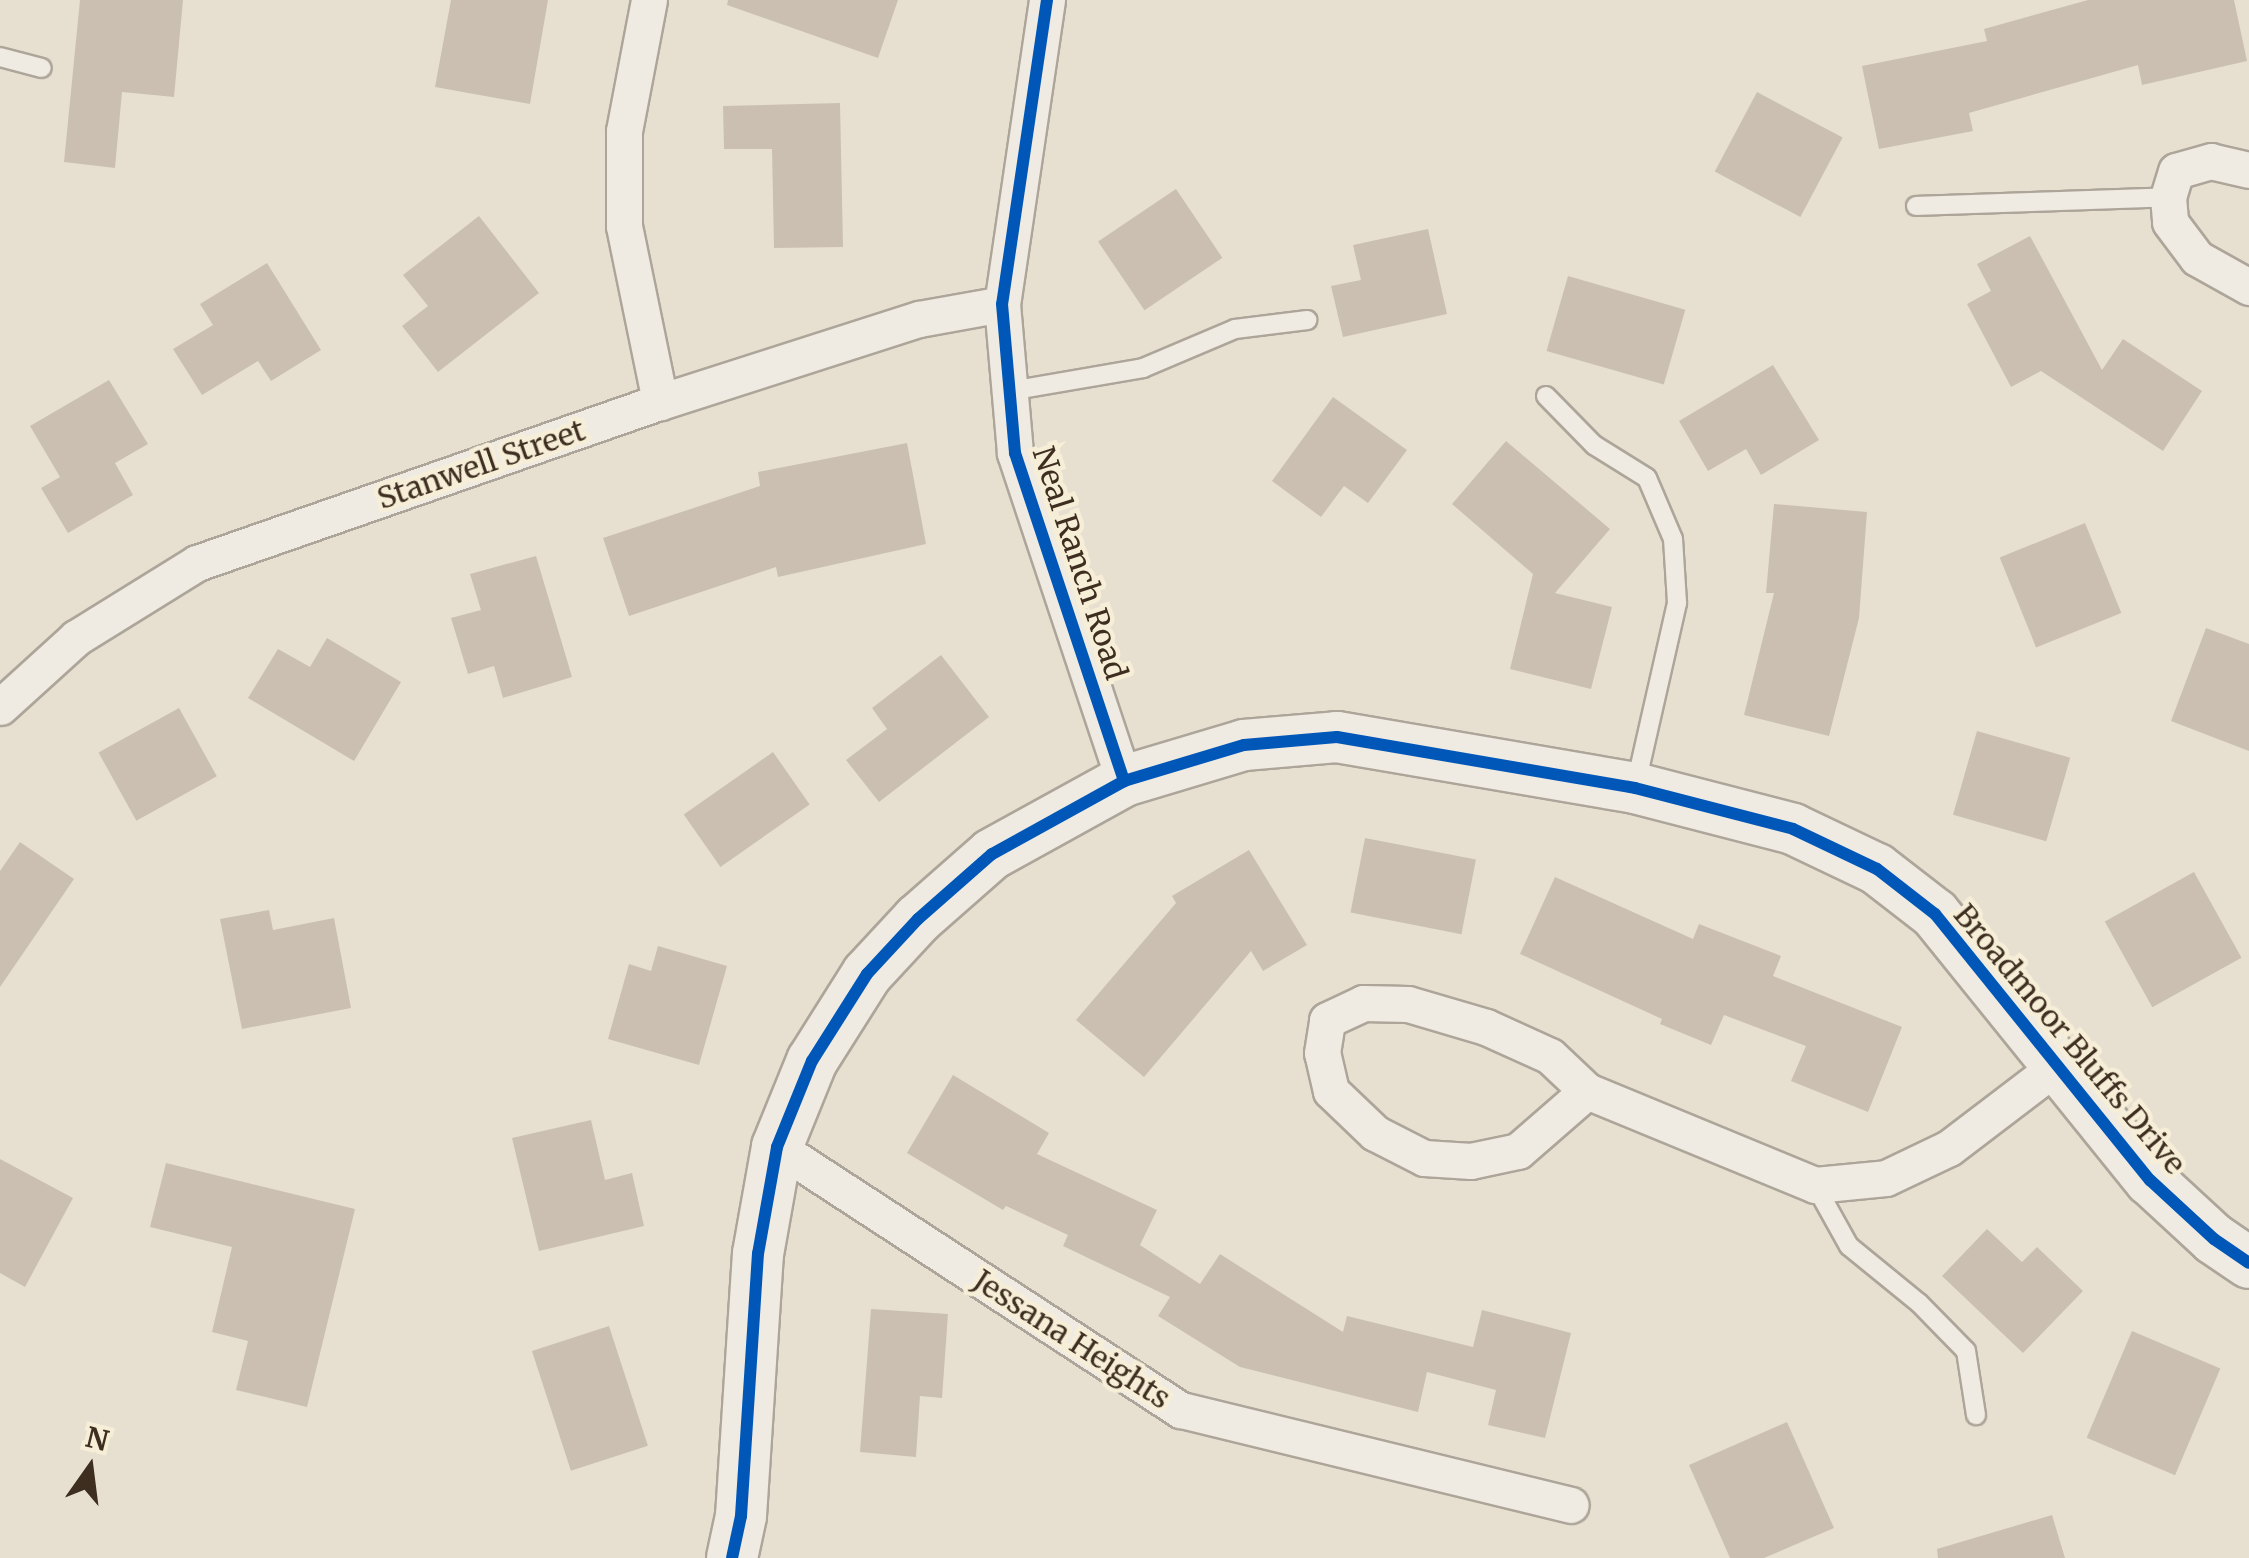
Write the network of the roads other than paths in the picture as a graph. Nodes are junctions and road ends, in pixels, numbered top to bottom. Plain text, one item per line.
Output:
1 (649, 0) edge
2 (1046, 0) edge
3 (0, 57) edge
4 (42, 68) dead end
5 (2249, 170) edge
6 (2168, 196) junction
7 (1916, 206) dead end
8 (2249, 287) edge
9 (1002, 304) junction
10 (1307, 320) dead end
11 (1010, 391) junction
12 (1546, 396) dead end
13 (660, 402) junction
14 (0, 706) edge
15 (1124, 781) junction
16 (1635, 788) junction
17 (2058, 1065) junction
18 (1587, 1091) junction
19 (777, 1147) junction
20 (1816, 1184) junction
21 (2249, 1263) edge
22 (1976, 1415) dead end
23 (1571, 1505) dead end
24 (732, 1558) edge

1 - 13 street
2 - 9 street, Neal Ranch Road
3 - 4 lane
5 - 6 street
6 - 7 lane
6 - 8 street
9 - 11 street, Neal Ranch Road
9 - 13 street, Stanwell Street
10 - 11 lane
11 - 15 street, Neal Ranch Road
12 - 16 lane
13 - 14 street, Stanwell Street
15 - 16 street, Broadmoor Bluffs Drive
15 - 19 street, Broadmoor Bluffs Drive
16 - 17 street, Broadmoor Bluffs Drive
17 - 20 street
17 - 21 street, Broadmoor Bluffs Drive
18 - 18 street
18 - 20 street
19 - 23 street, Jessana Heights
19 - 24 street, Broadmoor Bluffs Drive
20 - 22 lane

